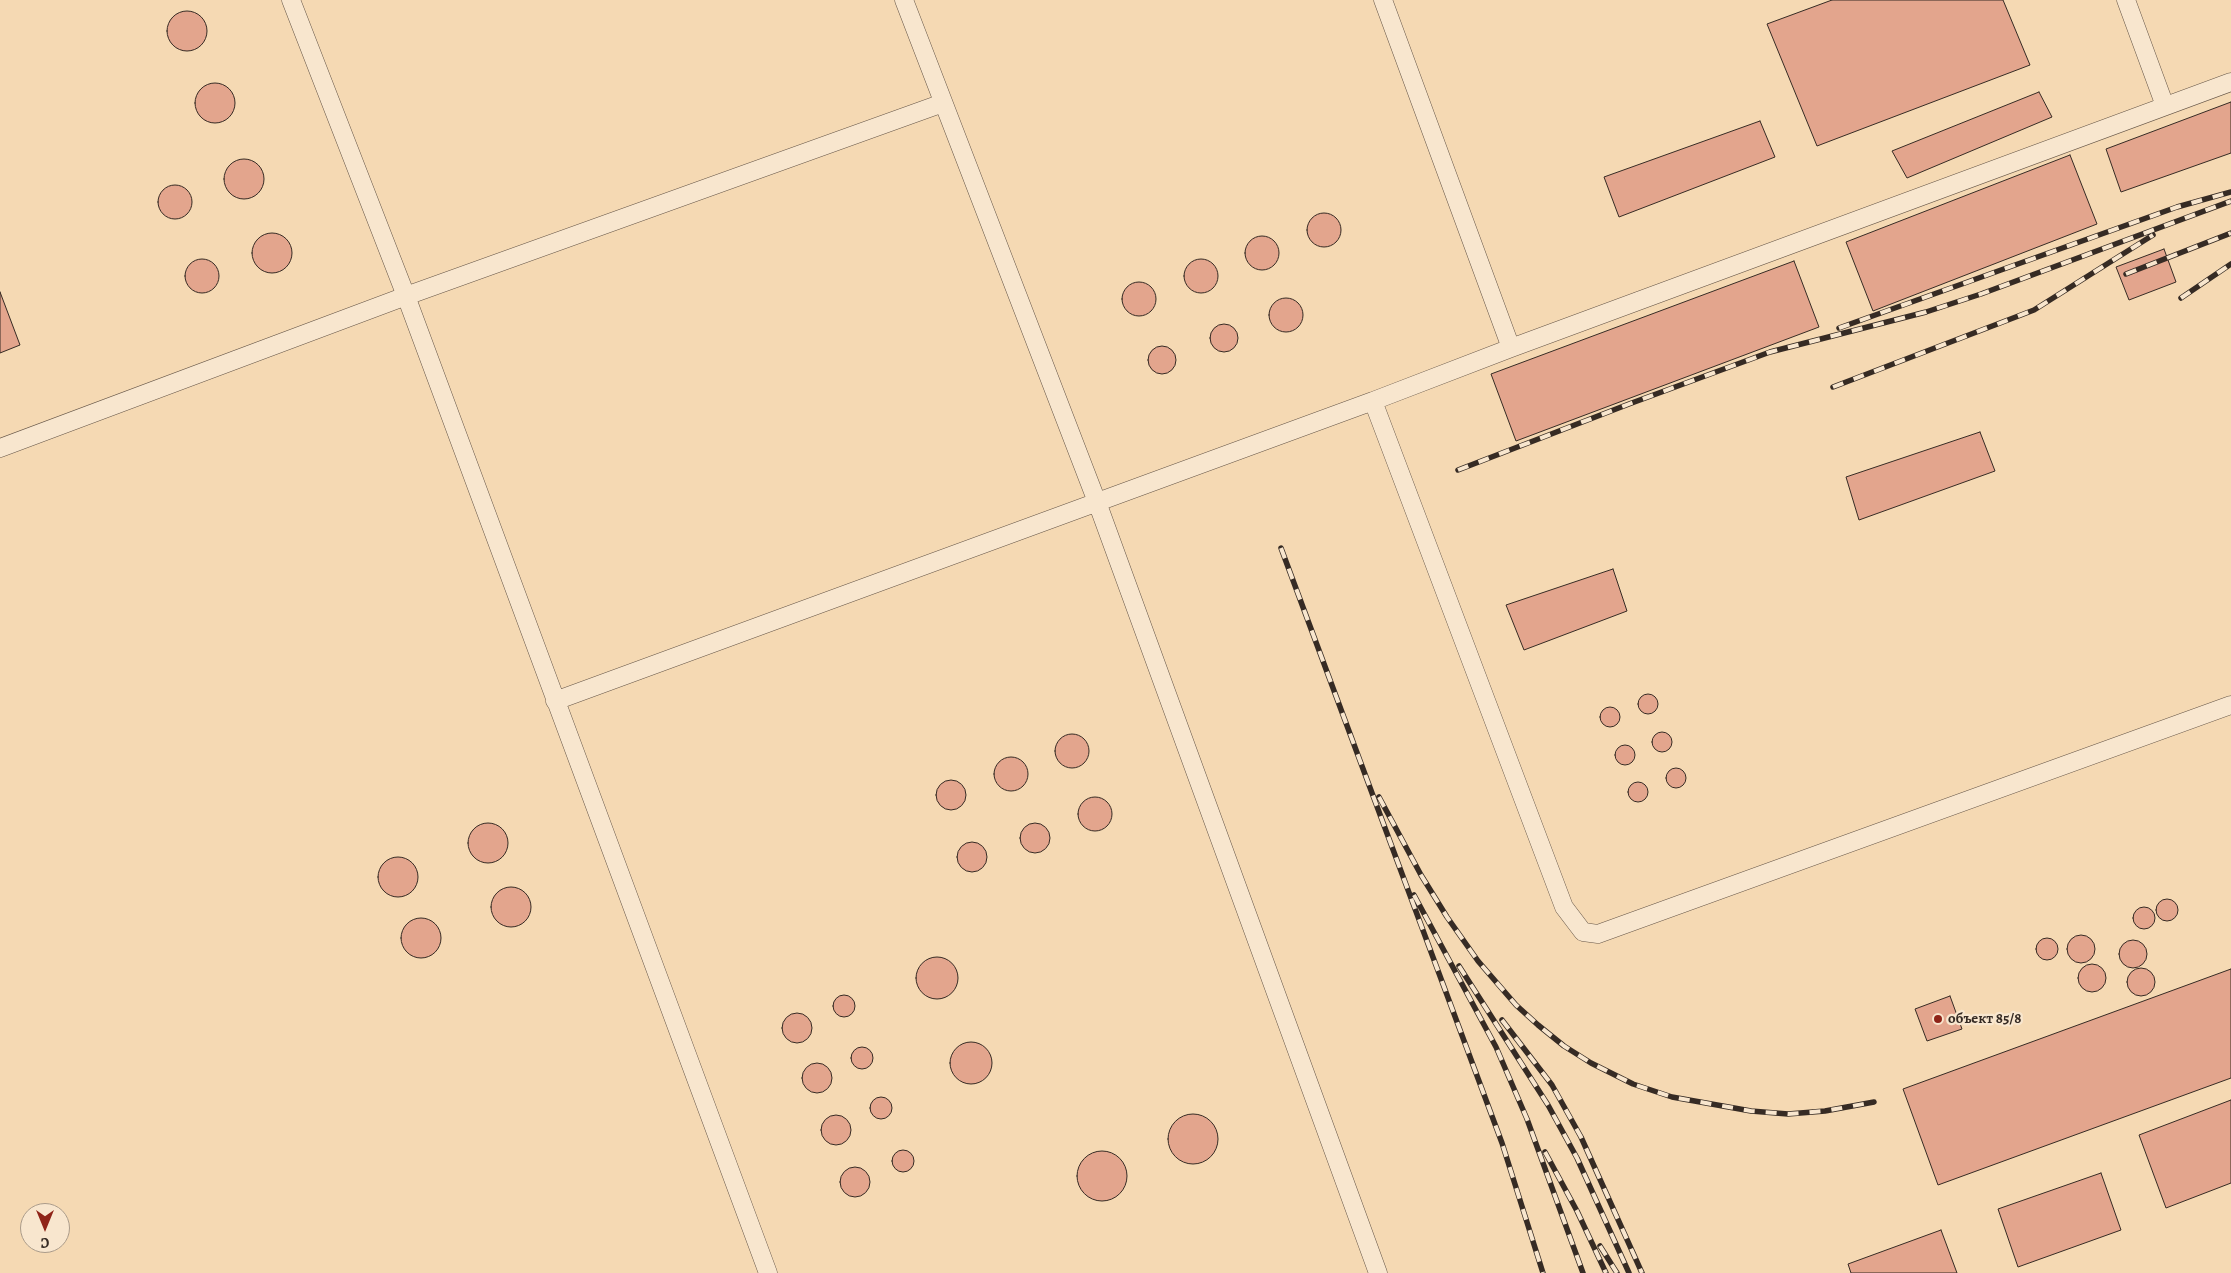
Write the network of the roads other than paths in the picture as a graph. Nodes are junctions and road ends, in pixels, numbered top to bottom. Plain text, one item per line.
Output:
1 (291, 0) edge
2 (904, 0) edge
3 (1383, 0) edge
4 (2126, 0) edge
5 (2231, 82) edge
6 (943, 103) junction
7 (2165, 106) junction
8 (406, 296) junction
9 (1512, 348) junction
10 (1373, 401) junction
11 (0, 448) edge
12 (1097, 502) junction
13 (555, 701) junction
14 (2231, 705) edge
15 (768, 1273) edge
16 (1378, 1273) edge

1 - 8 lane
2 - 6 lane
3 - 9 lane
4 - 7 lane
5 - 7 lane
6 - 8 lane
6 - 12 lane
7 - 9 lane
8 - 11 lane
8 - 13 lane
9 - 10 lane
10 - 12 lane
10 - 14 lane
12 - 13 lane
12 - 16 lane
13 - 15 lane

